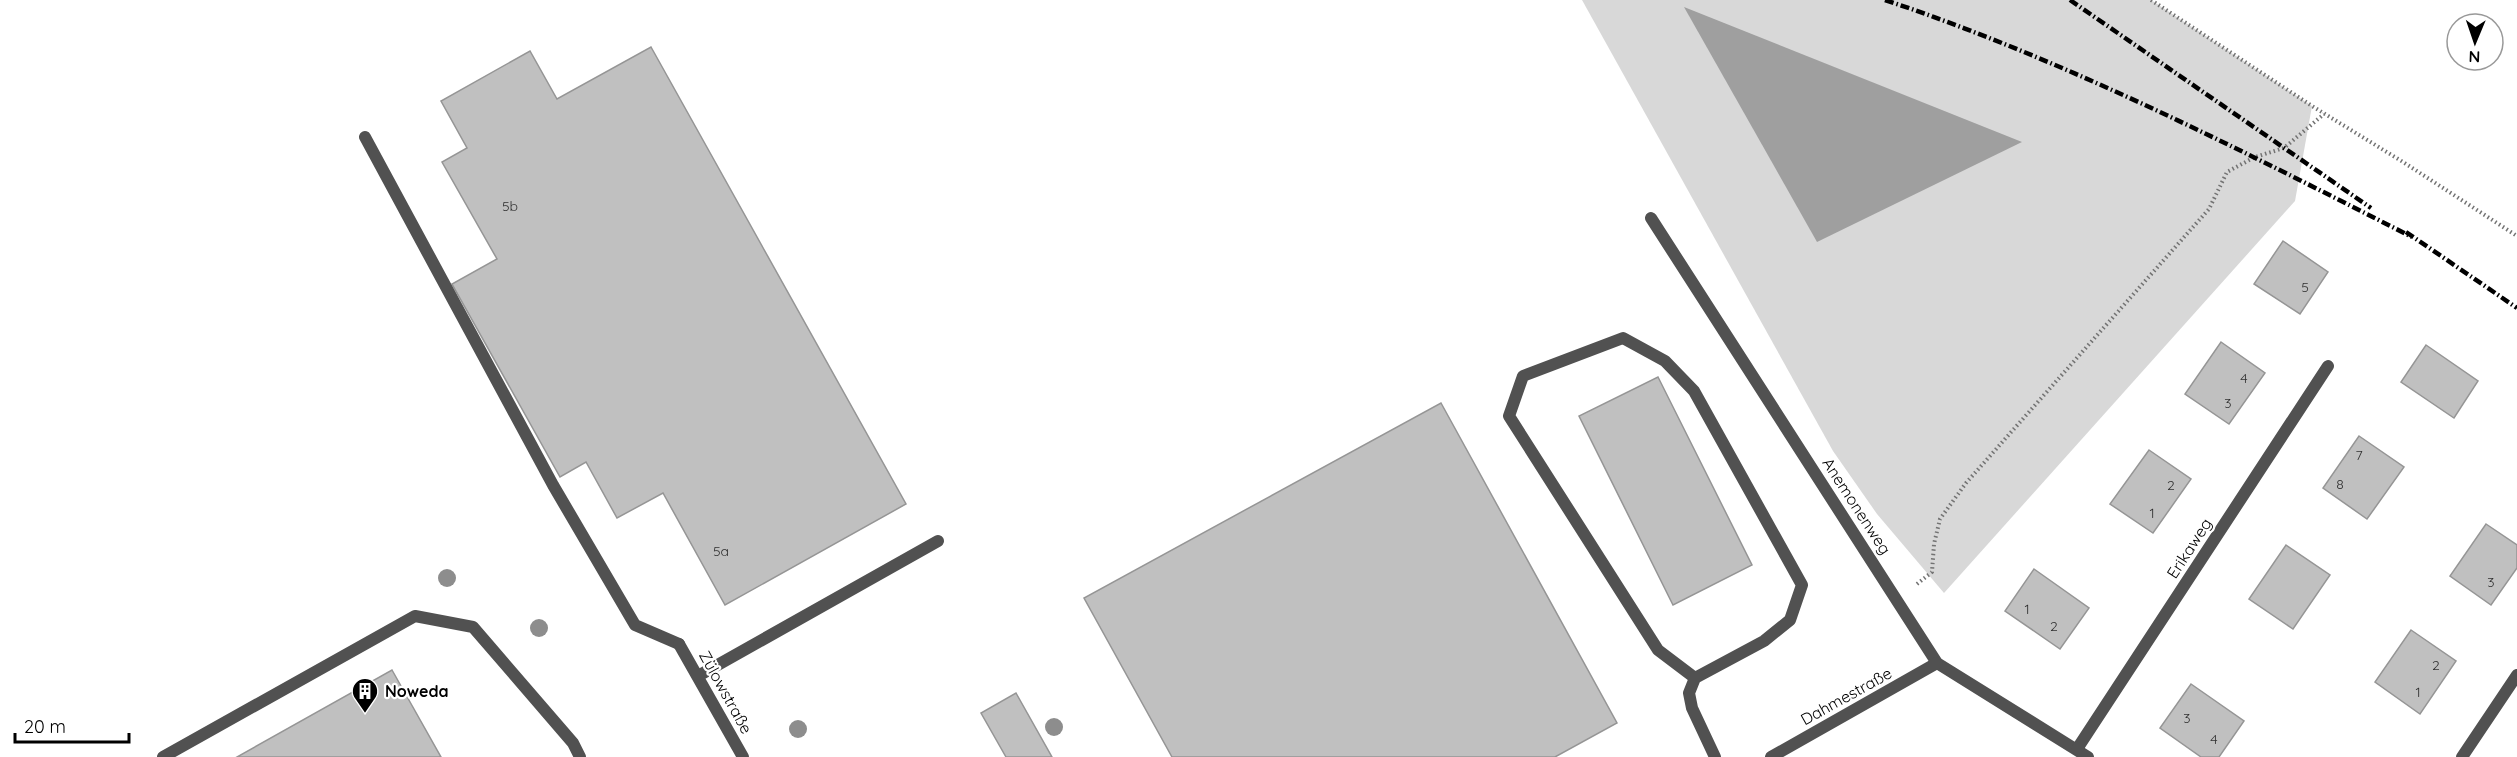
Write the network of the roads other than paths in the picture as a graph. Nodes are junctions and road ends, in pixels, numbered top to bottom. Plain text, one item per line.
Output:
1 (365, 137) dead end
2 (1652, 218) dead end
3 (2328, 366) dead end
4 (938, 542) dead end
5 (1937, 663) junction
6 (2517, 675) edge
7 (698, 676) junction
8 (1695, 678) junction
9 (2077, 749) junction
10 (163, 757) edge
11 (580, 757) edge
12 (743, 757) edge
13 (1715, 757) edge
14 (1771, 757) edge
15 (2088, 757) edge
16 (2462, 757) edge

1 - 7 street, Zülowstraße
2 - 5 street, Anemonenweg
3 - 9 street, Erikaweg
4 - 7 street
5 - 9 street, Anemonenweg
5 - 14 street, Dahmestraße
6 - 16 street
7 - 12 street, Zülowstraße
8 - 8 street
8 - 13 street
9 - 15 street, Anemonenweg
10 - 11 street

